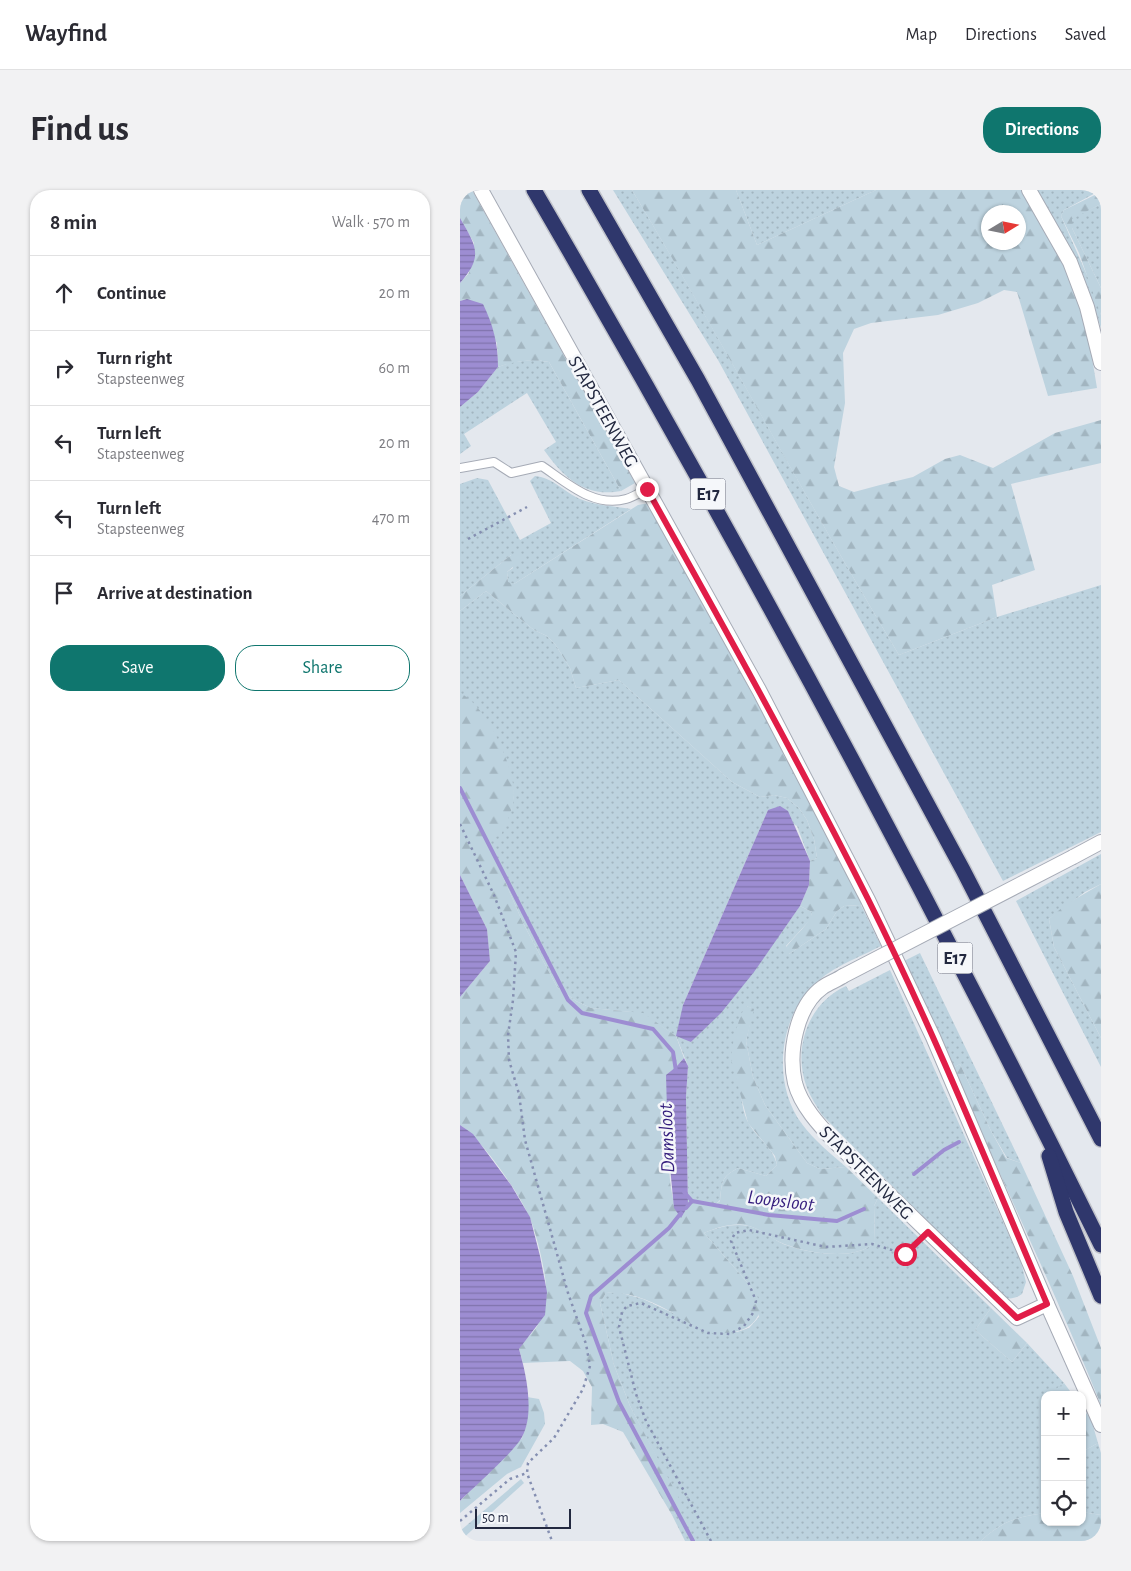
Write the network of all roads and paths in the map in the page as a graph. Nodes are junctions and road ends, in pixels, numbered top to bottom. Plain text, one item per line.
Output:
1 (482, 190) edge
2 (534, 190) edge
3 (589, 190) edge
4 (1029, 190) edge
5 (1101, 360) edge
6 (460, 468) edge
7 (647, 489) junction
8 (527, 507) dead end
9 (468, 539) dead end
10 (460, 824) edge
11 (1101, 842) edge
12 (1071, 1077) junction
13 (1101, 1113) edge
14 (1037, 1114) junction
15 (1101, 1139) edge
16 (928, 1232) junction
17 (1101, 1245) edge
18 (1101, 1296) edge
19 (1047, 1304) junction
20 (1101, 1425) edge
21 (527, 1473) junction
22 (460, 1521) edge
23 (552, 1541) edge
24 (711, 1541) edge

1 - 7 street, STAPSTEENWEG
2 - 14 highway, E17
3 - 12 highway, E17
4 - 5 street
6 - 7 lane
7 - 19 street, STAPSTEENWEG
8 - 9 path
10 - 21 path
11 - 16 street, STAPSTEENWEG, bridge
12 - 13 highway
12 - 15 highway, E17
14 - 17 highway, E17
14 - 18 highway
16 - 19 street, STAPSTEENWEG
16 - 24 path
19 - 20 street
21 - 22 path
21 - 23 path

